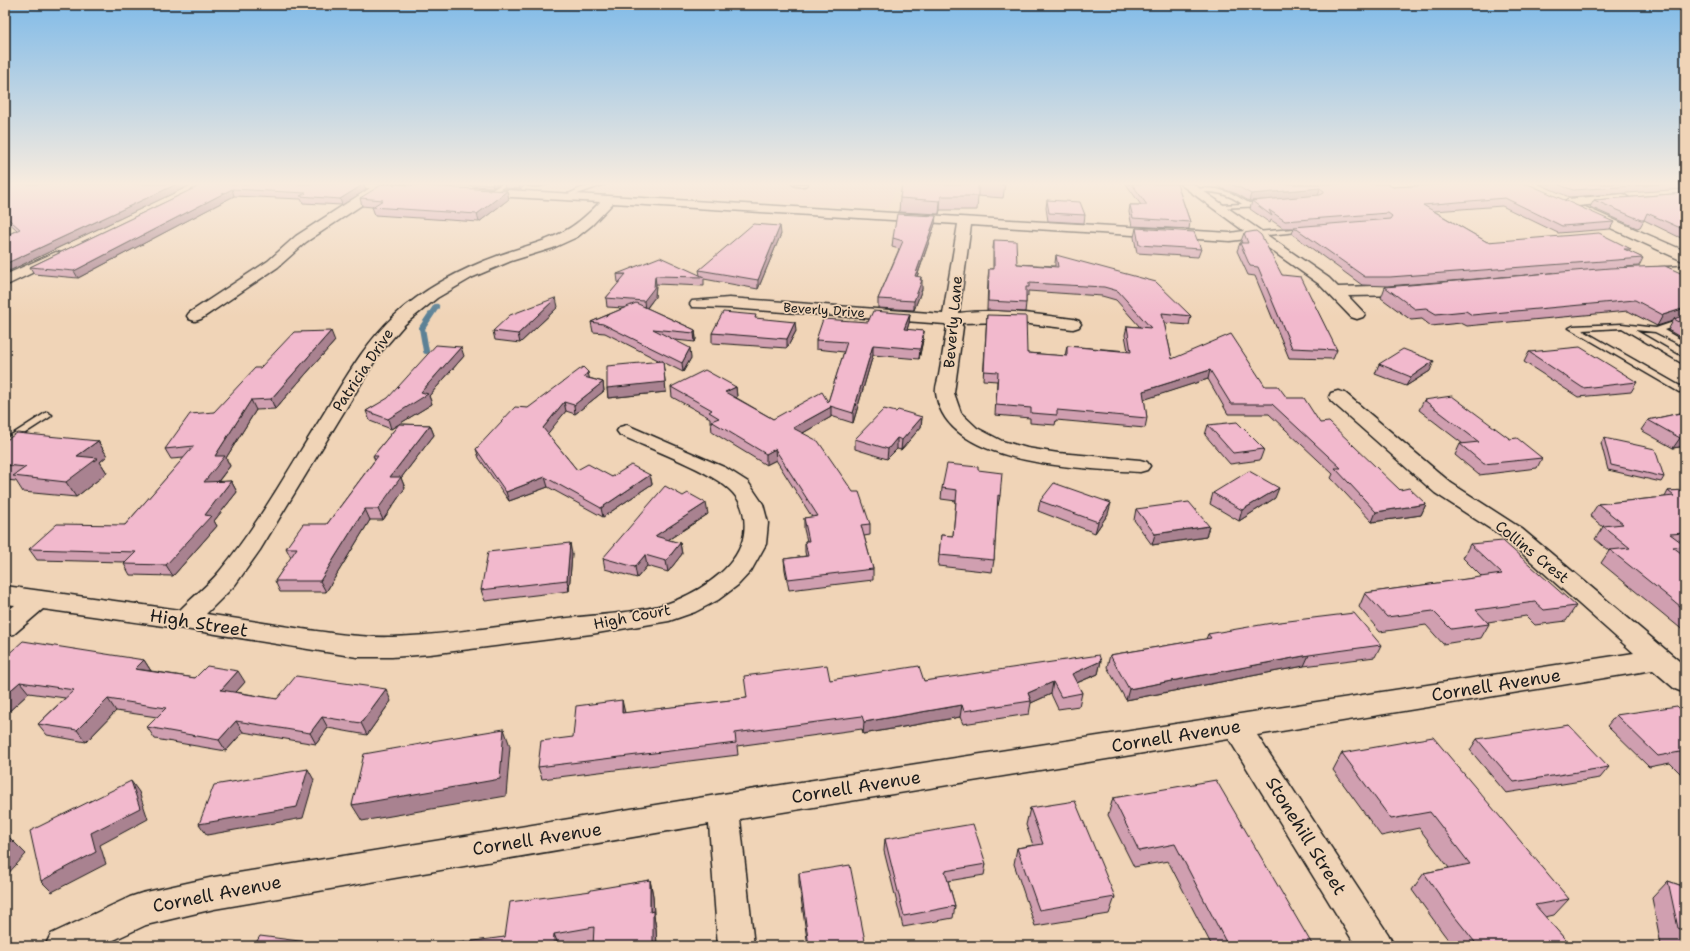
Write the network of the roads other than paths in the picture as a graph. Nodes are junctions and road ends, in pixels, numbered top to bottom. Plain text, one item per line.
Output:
1 (318, 228) edge
2 (580, 228) edge
3 (964, 228) edge
4 (1096, 228) edge
5 (1249, 228) edge
6 (1623, 228) edge
7 (1317, 229) edge
8 (1256, 234) junction
9 (69, 250) edge
10 (1685, 257) edge
11 (1685, 270) edge
12 (1635, 272) edge
13 (5, 281) edge
14 (1428, 289) edge
15 (1333, 290) junction
16 (698, 304) dead end
17 (1356, 314) dead end
18 (195, 316) dead end
19 (950, 319) junction
20 (1685, 320) edge
21 (1073, 324) dead end
22 (1622, 326) junction
23 (1657, 330) junction
24 (1685, 345) edge
25 (1685, 362) edge
26 (1685, 388) edge
27 (1338, 397) dead end
28 (47, 415) dead end
29 (627, 431) dead end
30 (5, 443) edge
31 (1140, 466) dead end
32 (5, 595) edge
33 (39, 599) junction
34 (185, 620) junction
35 (5, 627) edge
36 (392, 647) joint
37 (1659, 659) junction
38 (1685, 682) edge
39 (1236, 726) junction
40 (723, 808) junction
41 (63, 946) edge
42 (736, 946) edge
43 (1376, 946) edge

1 - 18 street
2 - 34 street, Patricia Drive
3 - 19 street, Beverly Lane
4 - 8 street
5 - 8 street
6 - 10 street
7 - 8 lane
8 - 15 street
9 - 13 street
11 - 12 street
14 - 15 street
15 - 17 street
16 - 19 street, Beverly Drive
19 - 21 street, Beverly Drive
19 - 31 street, Beverly Lane
20 - 23 lane
22 - 23 lane
22 - 25 lane
22 - 26 lane
23 - 24 lane
27 - 37 street, Collins Crest
28 - 30 lane
29 - 36 street, High Court
32 - 33 street, High Street
33 - 34 street, High Street
33 - 35 street
34 - 36 street, High Street
37 - 38 street, Collins Crest
37 - 39 street, Cornell Avenue
39 - 40 street, Cornell Avenue
39 - 43 street, Stonehill Street
40 - 41 street, Cornell Avenue
40 - 42 street

